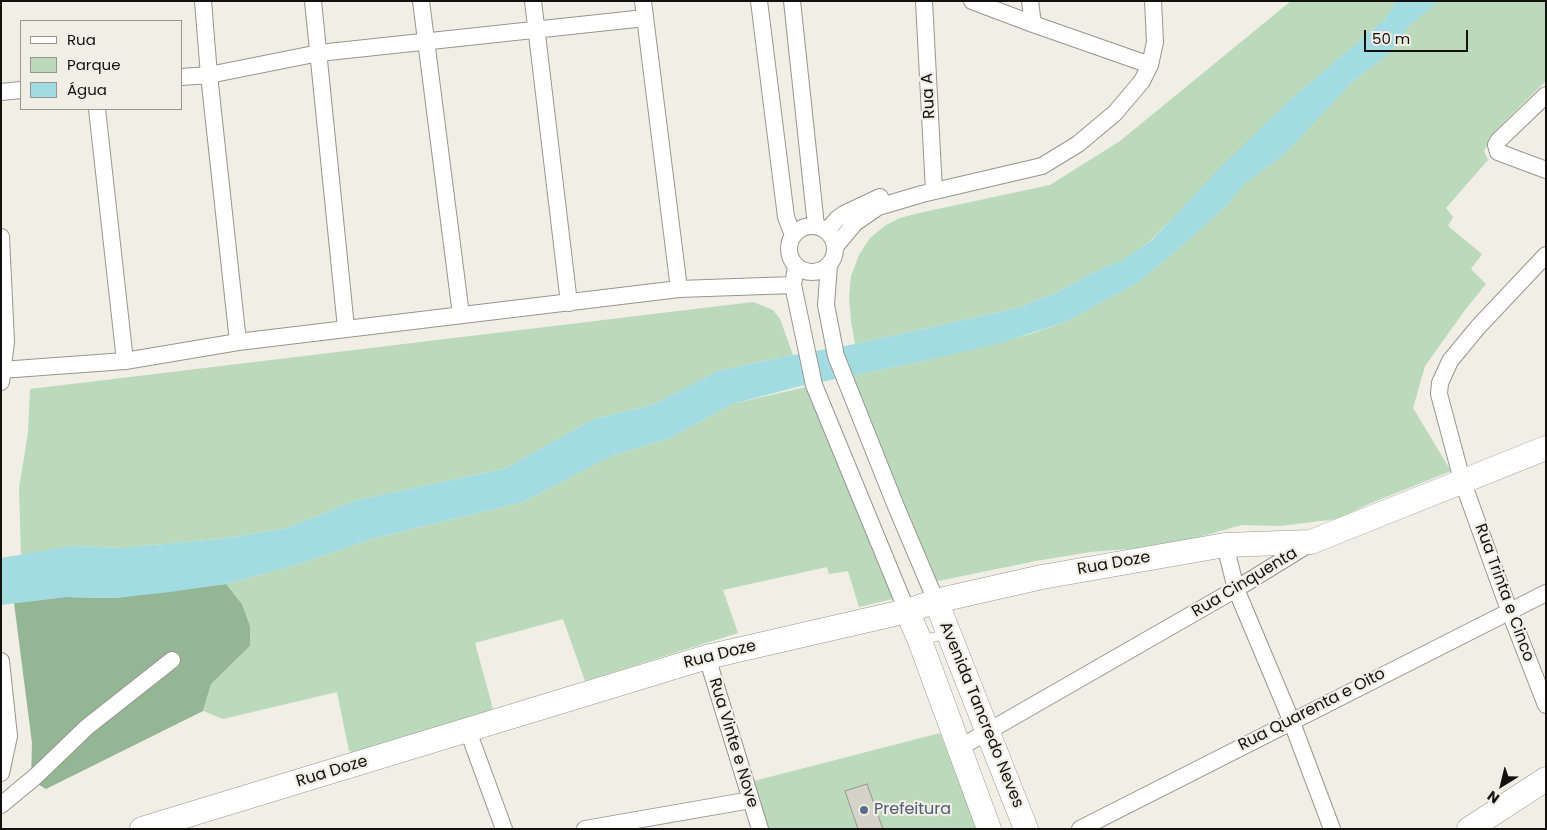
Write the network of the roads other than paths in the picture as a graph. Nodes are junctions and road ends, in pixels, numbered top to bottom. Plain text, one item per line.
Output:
1 (203, 1) edge
2 (313, 1) edge
3 (420, 1) edge
4 (532, 1) edge
5 (643, 1) edge
6 (759, 1) edge
7 (792, 1) edge
8 (924, 1) edge
9 (972, 1) edge
10 (1030, 1) edge
11 (1153, 1) edge
12 (645, 18) junction
13 (1033, 24) junction
14 (536, 31) junction
15 (425, 43) junction
16 (319, 53) junction
17 (1150, 65) junction
18 (209, 75) junction
19 (182, 77) edge
20 (20, 90) edge
21 (1, 92) edge
22 (1546, 95) edge
23 (97, 110) edge
24 (1546, 170) edge
25 (933, 188) junction
26 (821, 228) junction
27 (793, 235) junction
28 (1, 237) edge
29 (835, 247) junction
30 (1546, 255) edge
31 (829, 265) junction
32 (796, 266) junction
33 (793, 285) junction
34 (679, 289) junction
35 (569, 303) junction
36 (461, 315) junction
37 (346, 328) junction
38 (238, 342) junction
39 (125, 362) junction
40 (2, 374) edge
41 (1546, 448) edge
42 (1462, 480) junction
43 (1311, 542) junction
44 (1225, 545) junction
45 (1236, 589) junction
46 (1546, 593) edge
47 (936, 601) junction
48 (1509, 610) junction
49 (906, 611) junction
50 (949, 633) junction
51 (920, 641) junction
52 (706, 657) junction
53 (172, 660) dead end
54 (1, 661) edge
55 (1546, 706) edge
56 (1291, 720) junction
57 (468, 731) junction
58 (988, 732) junction
59 (959, 748) junction
60 (1, 772) edge
61 (1546, 779) edge
62 (751, 800) junction
63 (1, 805) edge
64 (142, 829) edge
65 (504, 829) edge
66 (585, 829) edge
67 (760, 829) edge
68 (989, 829) edge
69 (1026, 829) edge
70 (1080, 829) edge
71 (1332, 829) edge
72 (1469, 829) edge

1 - 18 street
2 - 16 street
3 - 15 street
4 - 14 street
5 - 12 street
6 - 27 street
7 - 26 street
8 - 25 street, Rua A
9 - 13 street
10 - 13 street
11 - 17 street
12 - 14 street
12 - 34 street
13 - 17 street
14 - 15 street
14 - 35 street
15 - 16 street
15 - 36 street
16 - 18 street
16 - 37 street
17 - 25 street
18 - 19 street
18 - 38 street
20 - 21 street
22 - 24 street
23 - 39 street
25 - 26 street
25 - 29 street
26 - 27 street
26 - 29 street
27 - 32 street
28 - 40 street
29 - 31 street
30 - 42 street, Rua Trinta e Cinco
31 - 32 street
31 - 47 street
32 - 33 street
33 - 34 street
33 - 49 street
34 - 35 street
35 - 36 street
36 - 37 street
37 - 38 street
38 - 39 street
39 - 40 street
41 - 42 street, Rua Cinquenta
42 - 43 street, Rua Cinquenta
42 - 48 street, Rua Trinta e Cinco
43 - 44 street, Rua Doze
43 - 45 street, Rua Cinquenta
44 - 45 street
44 - 47 street, Rua Doze
45 - 56 street
45 - 58 street, Rua Cinquenta
46 - 48 street, Rua Quarenta e Oito
47 - 49 street, Rua Doze
47 - 50 street, Avenida Tancredo Neves
48 - 55 street, Rua Trinta e Cinco
48 - 56 street, Rua Quarenta e Oito
49 - 51 street, Avenida Tancredo Neves
49 - 52 street, Rua Doze
50 - 51 lane
50 - 58 street, Avenida Tancredo Neves
51 - 59 street, Avenida Tancredo Neves
52 - 57 street, Rua Doze
52 - 62 street, Rua Vinte e Nove
53 - 63 street
54 - 60 street
56 - 70 street, Rua Quarenta e Oito
56 - 71 street
57 - 64 street, Rua Doze
57 - 65 street
58 - 59 street, Rua Cinquenta
58 - 69 street, Avenida Tancredo Neves
59 - 68 street, Avenida Tancredo Neves
61 - 72 street
62 - 66 street
62 - 67 street, Rua Vinte e Nove

